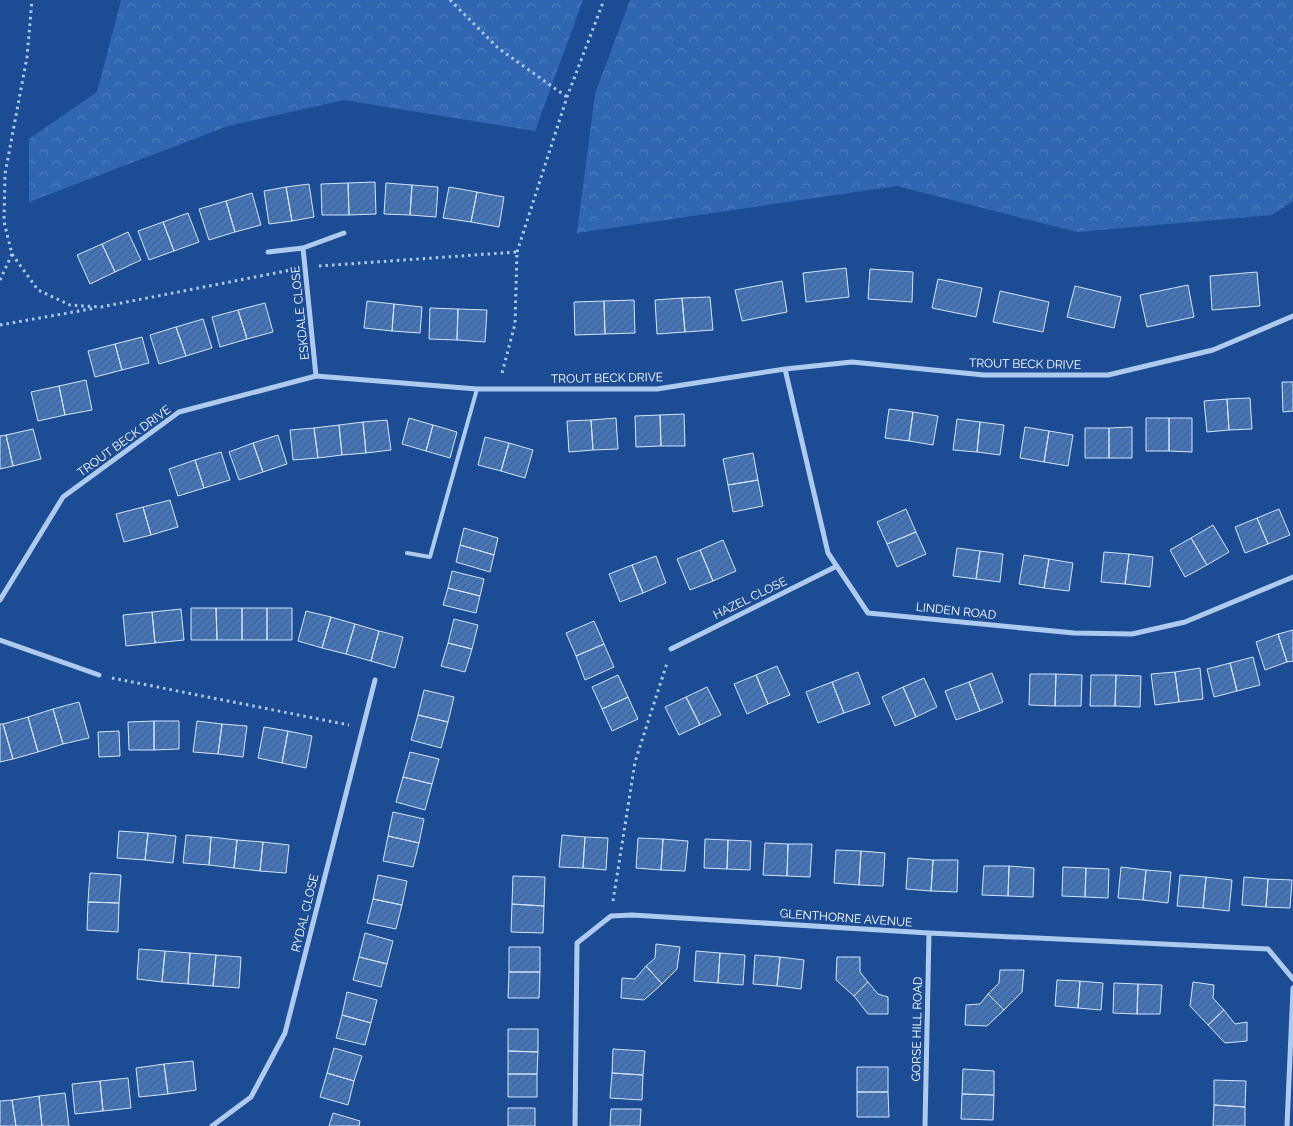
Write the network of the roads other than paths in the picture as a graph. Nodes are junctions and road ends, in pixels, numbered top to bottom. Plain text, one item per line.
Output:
1 (344, 233) dead end
2 (303, 248) junction
3 (268, 252) dead end
4 (1293, 316) edge
5 (785, 369) junction
6 (316, 376) junction
7 (476, 389) junction
8 (407, 553) dead end
9 (837, 566) junction
10 (1293, 577) edge
11 (0, 600) edge
12 (0, 640) edge
13 (671, 648) road end
14 (99, 675) road end
15 (375, 680) dead end
16 (928, 933) junction
17 (1293, 979) edge
18 (1293, 988) edge
19 (212, 1126) edge
20 (575, 1126) edge
21 (925, 1126) edge
22 (1287, 1126) edge

1 - 2 street, ESKDALE CLOSE
2 - 3 street, ESKDALE CLOSE
2 - 6 street, ESKDALE CLOSE
4 - 5 street, TROUT BECK DRIVE
5 - 7 street, TROUT BECK DRIVE
5 - 9 street, LINDEN ROAD
6 - 7 street, TROUT BECK DRIVE
6 - 11 street, TROUT BECK DRIVE
7 - 8 lane
9 - 10 street, LINDEN ROAD
9 - 13 street, HAZEL CLOSE
12 - 14 street
15 - 19 street, RYDAL CLOSE
16 - 17 street, GLENTHORNE AVENUE
16 - 20 street, GLENTHORNE AVENUE
16 - 21 street, GORSE HILL ROAD
18 - 22 street

